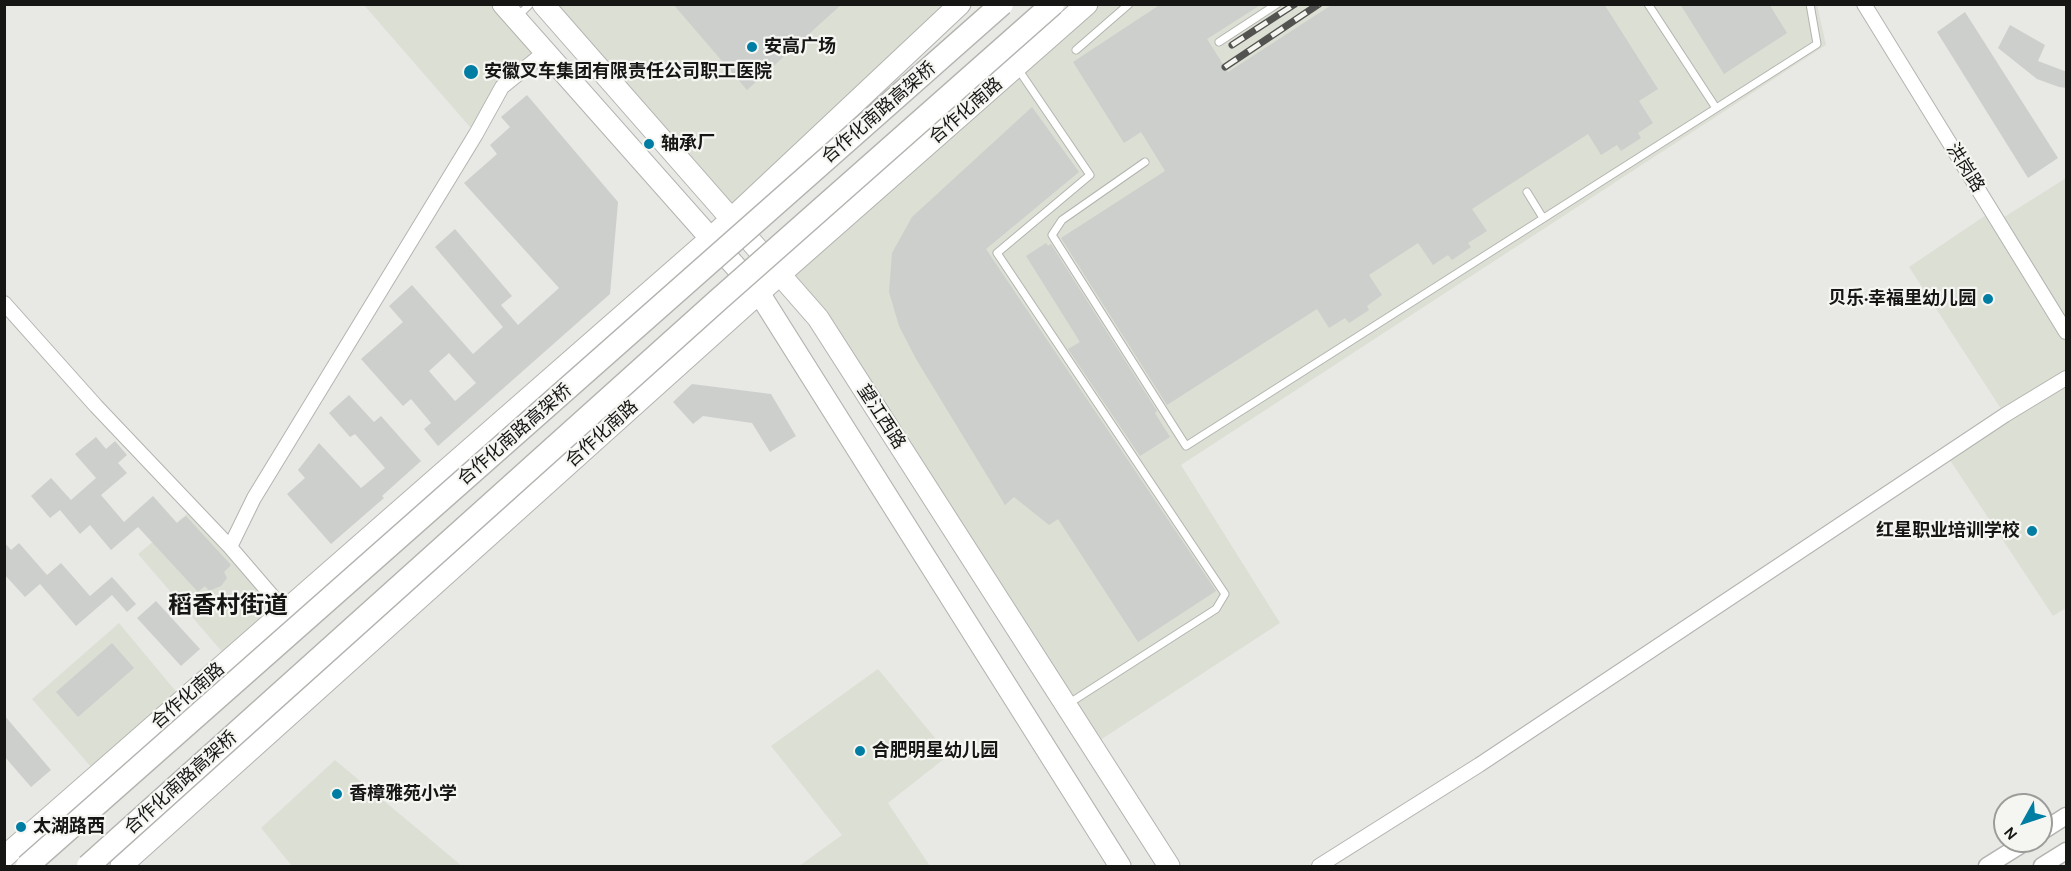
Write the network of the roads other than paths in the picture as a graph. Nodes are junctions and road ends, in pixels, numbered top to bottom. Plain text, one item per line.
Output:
1 (543, 4) edge
2 (960, 4) edge
3 (1002, 4) edge
4 (1053, 4) edge
5 (1087, 4) edge
6 (1129, 4) edge
7 (1277, 4) edge
8 (1648, 4) edge
9 (1810, 4) edge
10 (1864, 4) edge
11 (516, 9) edge
12 (1219, 42) dead end
13 (1076, 50) dead end
14 (545, 52) junction
15 (1017, 66) junction
16 (1716, 108) junction
17 (1145, 162) dead end
18 (1527, 192) dead end
19 (1543, 218) junction
20 (731, 219) junction
21 (710, 239) junction
22 (780, 275) junction
23 (759, 293) junction
24 (4, 303) edge
25 (2067, 332) edge
26 (2067, 378) edge
27 (230, 547) junction
28 (285, 611) junction
29 (1065, 705) junction
30 (2067, 816) edge
31 (2053, 825) edge
32 (2067, 851) edge
33 (2009, 853) edge
34 (4, 857) edge
35 (27, 867) edge
36 (88, 867) edge
37 (121, 867) edge
38 (1120, 867) edge
39 (1169, 867) edge
40 (1319, 867) edge
41 (1987, 867) edge
42 (2042, 867) edge

1 - 20 main road, 望江西路
2 - 20 main road, 合作化南路
3 - 35 highway, 合作化南路高架桥, bridge
4 - 36 highway, 合作化南路高架桥, bridge
5 - 15 main road, 合作化南路
6 - 13 lane
7 - 12 lane
8 - 16 lane
9 - 16 lane
10 - 25 street, 洪岗路
11 - 14 main road, 望江西路
14 - 21 main road, 望江西路
14 - 27 street
15 - 22 main road, 合作化南路
15 - 29 lane
16 - 19 lane
17 - 19 lane
18 - 19 lane
20 - 21 main road, 合作化南路
20 - 22 main road, 望江西路
21 - 23 main road, 望江西路
21 - 28 main road, 合作化南路
22 - 23 main road, 合作化南路
22 - 29 main road, 望江西路
23 - 37 main road, 合作化南路
23 - 38 main road, 望江西路
24 - 27 street
26 - 40 street
27 - 28 street
28 - 34 main road, 合作化南路
29 - 39 main road, 望江西路
30 - 31 street
32 - 42 street
33 - 41 street

